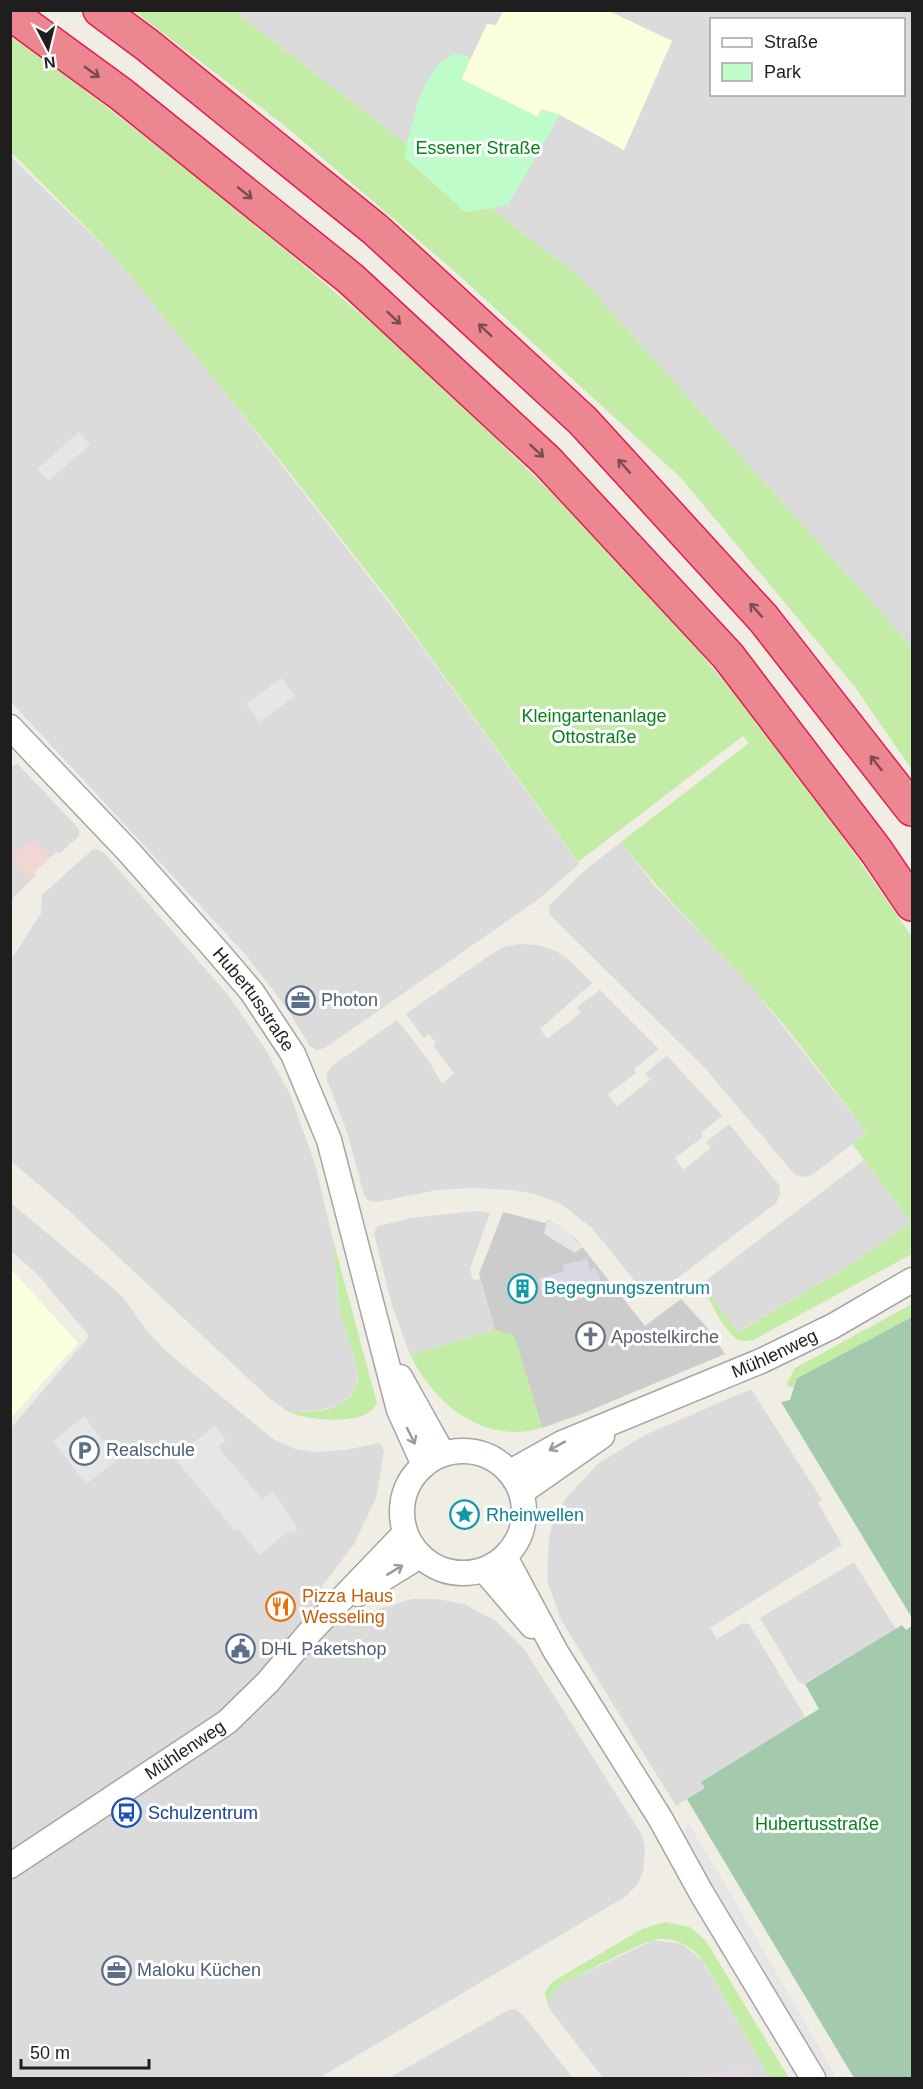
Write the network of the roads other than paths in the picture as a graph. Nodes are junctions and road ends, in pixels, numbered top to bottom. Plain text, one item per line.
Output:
1 (100, 10) edge
2 (10, 13) edge
3 (10, 726) edge
4 (912, 809) edge
5 (912, 904) edge
6 (912, 1280) edge
7 (434, 1459) junction
8 (516, 1482) junction
9 (405, 1533) junction
10 (420, 1556) junction
11 (505, 1557) junction
12 (484, 1570) junction
13 (336, 1608) junction
14 (556, 1652) junction
15 (10, 1866) edge
16 (813, 2079) edge

4 -> 1 highway
2 -> 5 highway
3 - 7 street, Hubertusstraße
6 - 8 street, Mühlenweg
7 - 8 street
7 - 9 street
8 - 11 street
9 - 10 street
9 - 13 street, Mühlenweg
10 - 12 street
13 -> 10 street, Mühlenweg
11 - 12 street
11 - 14 street
12 - 14 street
13 - 15 street, Mühlenweg
14 - 16 street

